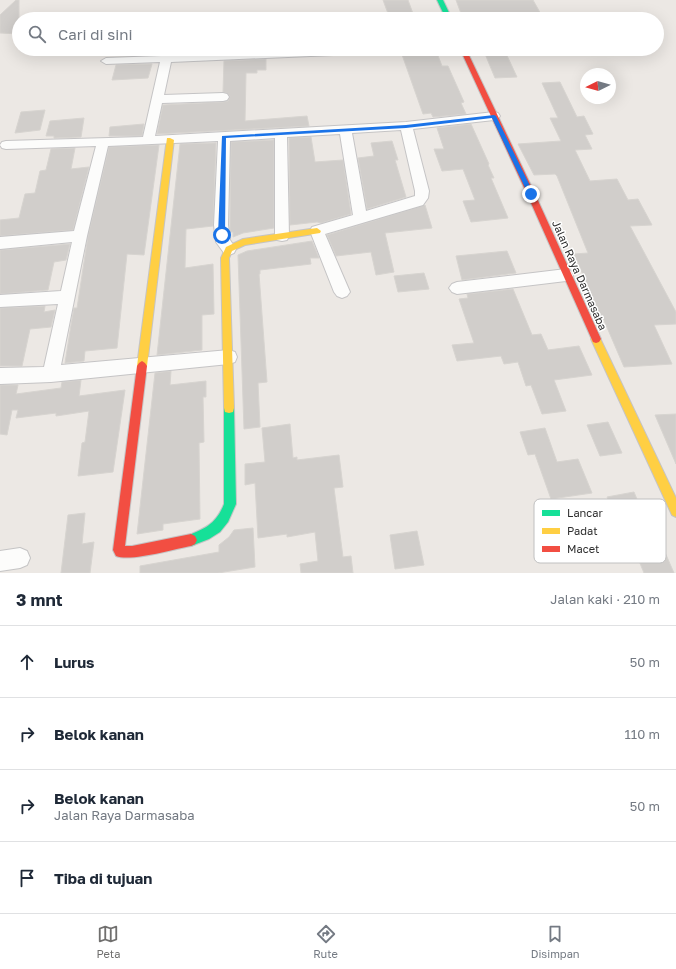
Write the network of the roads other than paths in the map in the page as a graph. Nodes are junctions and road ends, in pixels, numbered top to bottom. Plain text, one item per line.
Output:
1 (440, 0) edge
2 (446, 12) edge
3 (150, 56) edge
4 (167, 56) edge
5 (466, 56) edge
6 (106, 61) dead end
7 (223, 96) dead end
8 (158, 99) junction
9 (494, 116) junction
10 (406, 126) junction
11 (345, 130) junction
12 (281, 134) junction
13 (224, 137) junction
14 (148, 140) junction
15 (170, 140) junction
16 (103, 142) junction
17 (6, 144) dead end
18 (360, 217) junction
19 (317, 231) junction
20 (80, 236) junction
21 (282, 236) junction
22 (0, 243) edge
23 (229, 249) junction
24 (566, 275) junction
25 (457, 288) dead end
26 (342, 292) dead end
27 (67, 297) junction
28 (0, 301) edge
29 (229, 357) junction
30 (141, 365) junction
31 (51, 374) junction
32 (0, 376) edge
33 (676, 511) edge
34 (20, 558) dead end
35 (0, 561) edge

1 - 2 street
3 - 6 street
4 - 8 street
5 - 9 street, Jalan Raya Darmasaba
7 - 8 street
8 - 14 street
9 - 10 street
9 - 24 street, Jalan Raya Darmasaba
10 - 11 street
10 - 18 street
11 - 12 street
11 - 18 street
12 - 13 street
12 - 21 street
13 - 15 street
13 - 23 street
14 - 15 street
14 - 16 street
15 - 30 street
16 - 17 street
16 - 20 street
18 - 19 street
19 - 21 street
19 - 26 street
20 - 22 street
20 - 27 street
21 - 23 street
23 - 29 street
24 - 25 street
24 - 33 street, Jalan Raya Darmasaba
27 - 28 street
27 - 31 street
29 - 30 street
29 - 30 street
30 - 31 street
31 - 32 street
34 - 35 street

